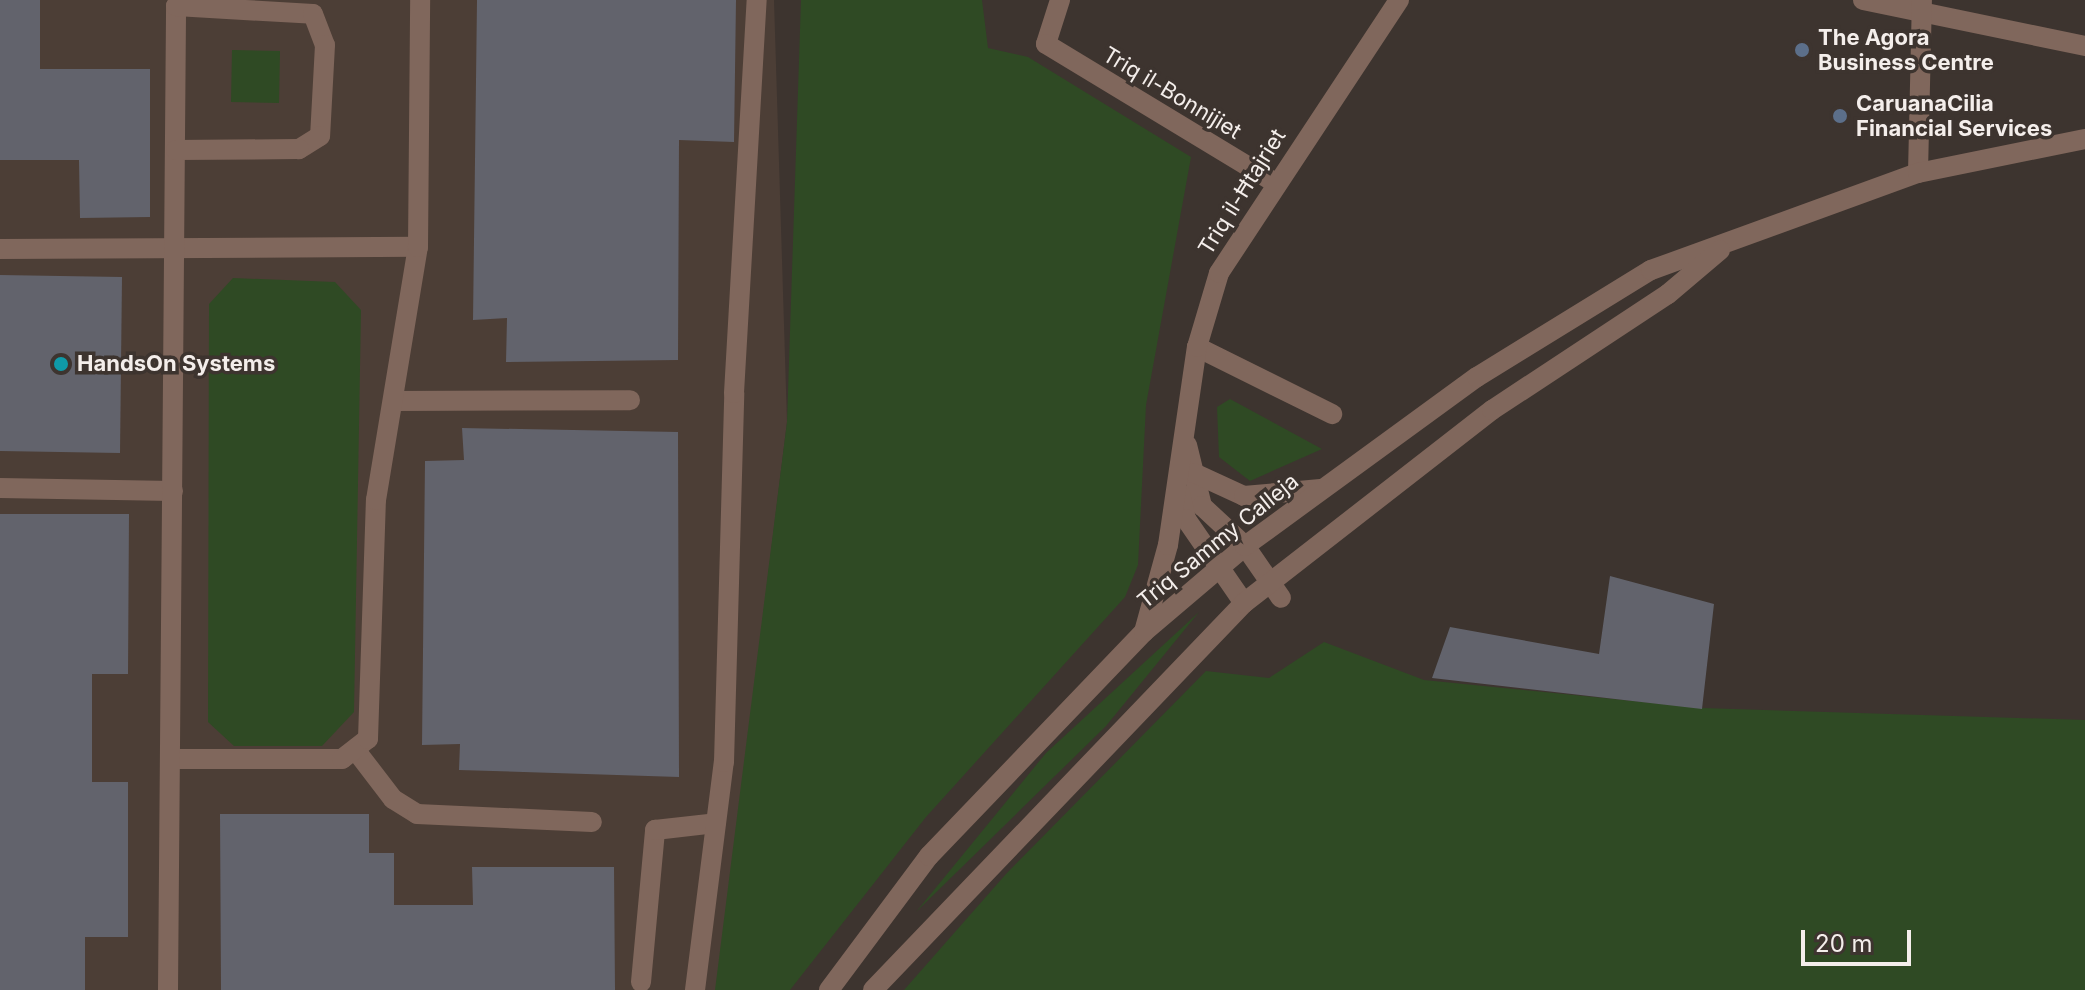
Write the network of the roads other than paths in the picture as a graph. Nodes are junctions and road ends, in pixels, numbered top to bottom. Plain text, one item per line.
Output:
1 (420, 0) edge
2 (757, 0) edge
3 (1060, 0) edge
4 (1399, 0) edge
5 (1863, 0) edge
6 (1921, 6) edge
7 (2085, 46) edge
8 (2085, 139) edge
9 (176, 150) junction
10 (1918, 173) junction
11 (1274, 182) junction
12 (1729, 242) junction
13 (176, 247) junction
14 (418, 247) junction
15 (0, 249) edge
16 (1197, 347) junction
17 (630, 400) dead end
18 (394, 401) junction
19 (1332, 414) dead end
20 (1186, 479) junction
21 (0, 488) edge
22 (1321, 489) junction
23 (173, 491) junction
24 (1245, 546) junction
25 (1216, 570) junction
26 (1276, 589) junction
27 (1244, 603) junction
28 (1144, 632) junction
29 (357, 752) junction
30 (171, 759) junction
31 (592, 822) dead end
32 (716, 823) junction
33 (641, 982) dead end
34 (168, 990) edge
35 (695, 990) edge
36 (829, 990) edge
37 (873, 990) edge

1 - 14 street
2 - 32 street
3 - 11 street, Triq il-Bonnijiet
4 - 11 street, Triq il-Ħtajriet
5 - 6 street
6 - 7 street
6 - 10 street
8 - 10 street, Triq Sammy Calleja
9 - 9 street
9 - 13 street
10 - 12 street, Triq Sammy Calleja
11 - 16 street, Triq il-Ħtajriet
12 - 22 street, Triq Sammy Calleja
12 - 26 street, Triq Sammy Calleja
13 - 14 street
13 - 15 street
13 - 23 street
14 - 18 street
16 - 19 street
16 - 20 street, Triq il-Ħtajriet
17 - 18 street
18 - 29 street
20 - 22 street
20 - 24 street, Triq il-Ħtajriet
20 - 25 street, Triq il-Ħtajriet
20 - 28 street, Triq il-Ħtajriet
21 - 23 street
22 - 24 street, Triq Sammy Calleja
23 - 30 street
24 - 25 street, Triq Sammy Calleja
24 - 26 street, Triq il-Ħtajriet
25 - 27 street, Triq il-Ħtajriet
25 - 28 street, Triq Sammy Calleja
26 - 27 street, Triq Sammy Calleja
27 - 37 street, Triq Sammy Calleja
28 - 36 street, Triq Sammy Calleja
29 - 30 street
29 - 31 street
30 - 34 street
32 - 33 street
32 - 35 street

